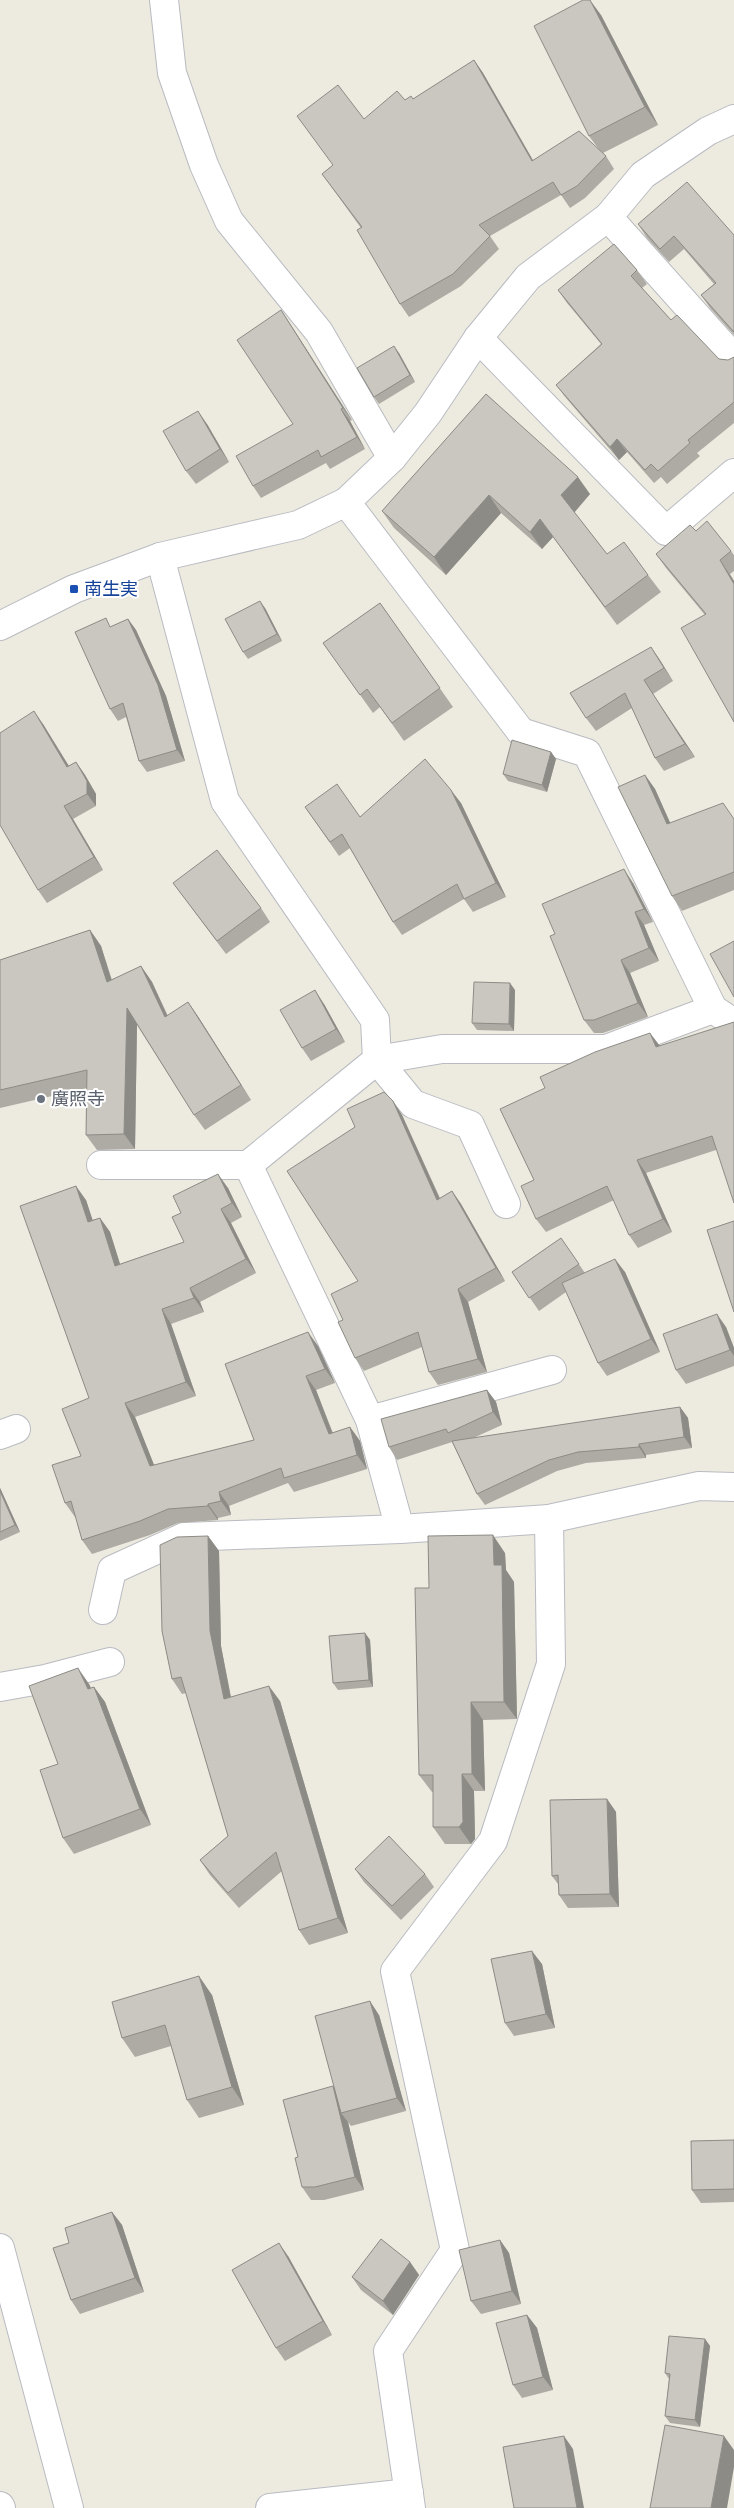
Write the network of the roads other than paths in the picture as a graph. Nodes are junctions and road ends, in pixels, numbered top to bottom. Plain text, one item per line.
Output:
1 (164, 0) edge
2 (734, 120) edge
3 (608, 217) junction
4 (478, 338) junction
5 (734, 358) edge
6 (392, 458) junction
7 (734, 473) edge
8 (346, 502) junction
9 (160, 558) junction
10 (10, 620) edge
11 (0, 644) edge
12 (723, 1016) edge
13 (377, 1060) junction
14 (100, 1165) dead end
15 (248, 1165) junction
16 (506, 1204) dead end
17 (552, 1370) dead end
18 (370, 1420) junction
19 (734, 1487) edge
20 (549, 1519) junction
21 (400, 1529) junction
22 (103, 1610) dead end
23 (110, 1662) dead end
24 (0, 1687) edge
25 (0, 2248) edge
26 (410, 2501) edge
27 (69, 2508) edge
28 (270, 2508) edge

1 - 6 street
2 - 3 street
3 - 4 street
3 - 5 street
4 - 6 street
4 - 7 street
6 - 8 street
8 - 9 street
8 - 12 street
9 - 10 street
9 - 13 street
10 - 11 street
12 - 13 street
13 - 15 street
13 - 16 street
14 - 15 street
15 - 18 street
17 - 18 street
18 - 21 street
19 - 20 street
20 - 21 street
20 - 26 street
21 - 22 street
23 - 24 street
25 - 27 street
26 - 28 street

